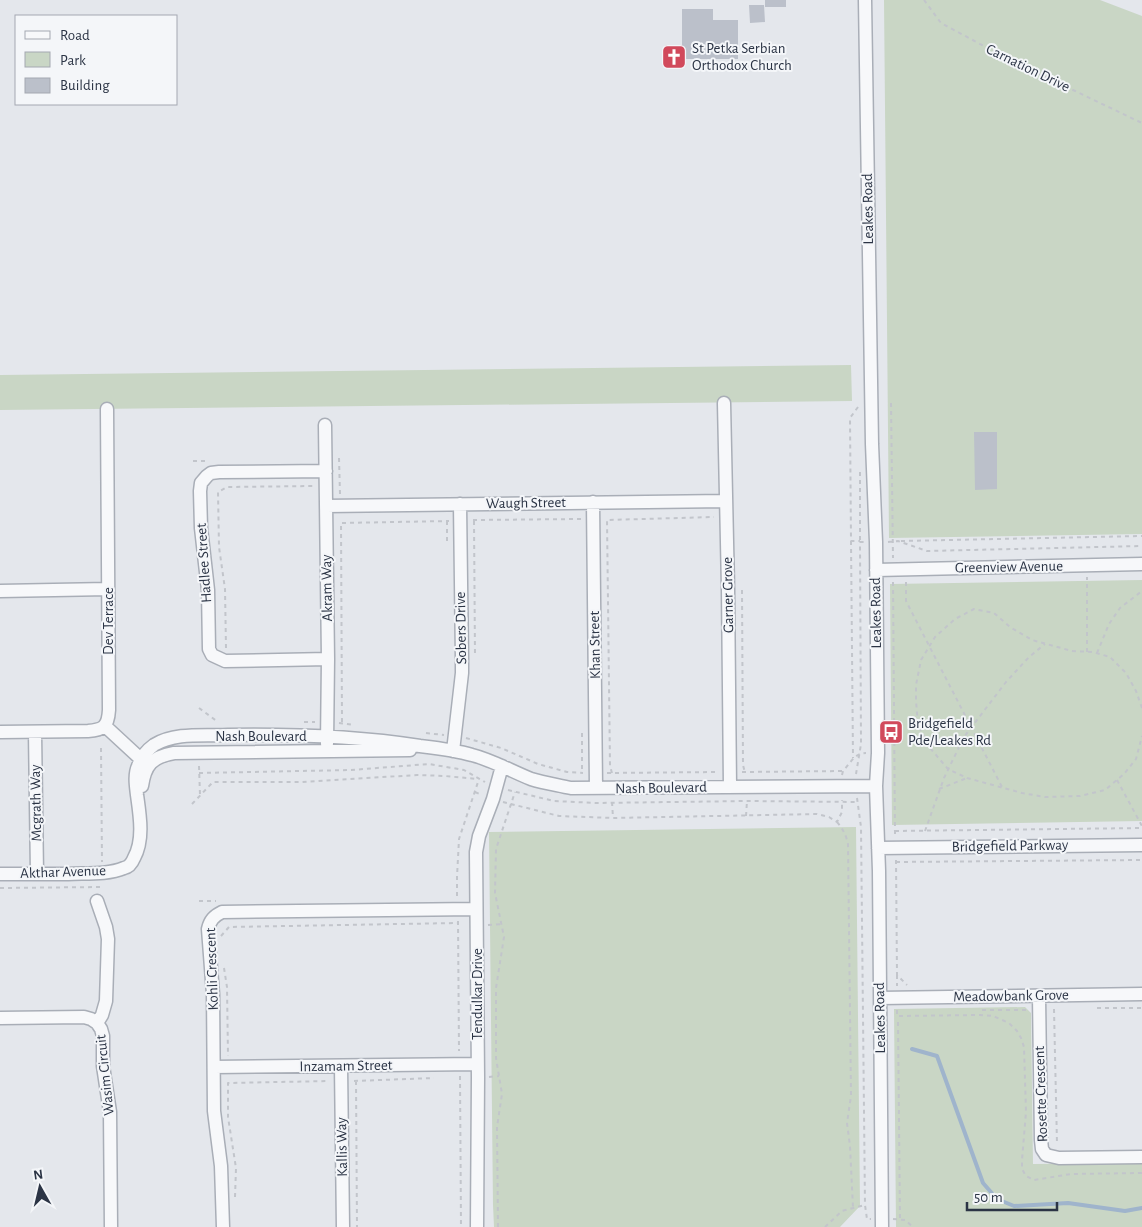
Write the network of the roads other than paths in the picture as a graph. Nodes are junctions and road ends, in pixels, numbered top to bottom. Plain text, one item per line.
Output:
1 (865, 0) edge
2 (724, 403) dead end
3 (106, 409) dead end
4 (325, 425) dead end
5 (326, 471) junction
6 (726, 501) junction
7 (593, 502) junction
8 (460, 504) junction
9 (326, 506) junction
10 (1142, 564) edge
11 (876, 570) junction
12 (108, 589) junction
13 (0, 591) edge
14 (328, 659) junction
15 (105, 726) junction
16 (0, 732) edge
17 (35, 732) junction
18 (327, 736) junction
19 (452, 750) junction
20 (326, 752) junction
21 (144, 762) junction
22 (502, 766) junction
23 (876, 786) junction
24 (730, 787) junction
25 (596, 788) junction
26 (1142, 845) edge
27 (878, 848) junction
28 (0, 874) edge
29 (37, 874) junction
30 (97, 901) dead end
31 (476, 909) junction
32 (1142, 994) edge
33 (1038, 996) junction
34 (880, 998) junction
35 (0, 1018) edge
36 (97, 1023) junction
37 (342, 1066) junction
38 (214, 1067) junction
39 (478, 1071) junction
40 (1142, 1158) edge
41 (882, 1223) edge
42 (111, 1227) edge
43 (223, 1227) edge
44 (343, 1227) edge
45 (477, 1227) edge

1 - 11 street, Leakes Road
2 - 6 street, Garner Grove
3 - 12 street, Dev Terrace
4 - 5 street, Akram Way
5 - 9 street, Akram Way
5 - 14 street, Hadlee Street
6 - 7 street, Waugh Street
6 - 24 street, Garner Grove
7 - 8 street, Waugh Street
7 - 25 street, Khan Street
8 - 9 street, Waugh Street
8 - 19 street, Sobers Drive
9 - 14 street, Akram Way
10 - 11 street, Greenview Avenue
11 - 23 street, Leakes Road
12 - 13 street
12 - 15 street, Dev Terrace
14 - 18 street, Akram Way
15 - 17 street
15 - 21 street
16 - 17 street
17 - 29 street, Mcgrath Way
18 - 19 street, Nash Boulevard
18 - 20 street, Akram Way
18 - 21 street, Nash Boulevard
19 - 20 street, Nash Boulevard
19 - 22 street, Nash Boulevard
20 - 21 street, Nash Boulevard
21 - 29 street, Akthar Avenue
22 - 25 street, Nash Boulevard
22 - 31 street, Tendulkar Drive
23 - 24 street, Nash Boulevard
23 - 27 street, Leakes Road
24 - 25 street, Nash Boulevard
26 - 27 street, Bridgefield Parkway
27 - 34 street, Leakes Road
28 - 29 street, Akthar Avenue
30 - 36 street
31 - 38 street, Kohli Crescent
31 - 39 street, Tendulkar Drive
32 - 33 street, Meadowbank Grove
33 - 34 street, Meadowbank Grove
33 - 40 street, Rosette Crescent
34 - 41 street, Leakes Road
35 - 36 street, Wasim Circuit
36 - 42 street, Wasim Circuit
37 - 38 street, Inzamam Street
37 - 39 street, Inzamam Street
37 - 44 street, Kallis Way
38 - 43 street, Kohli Crescent
39 - 45 street, Tendulkar Drive

